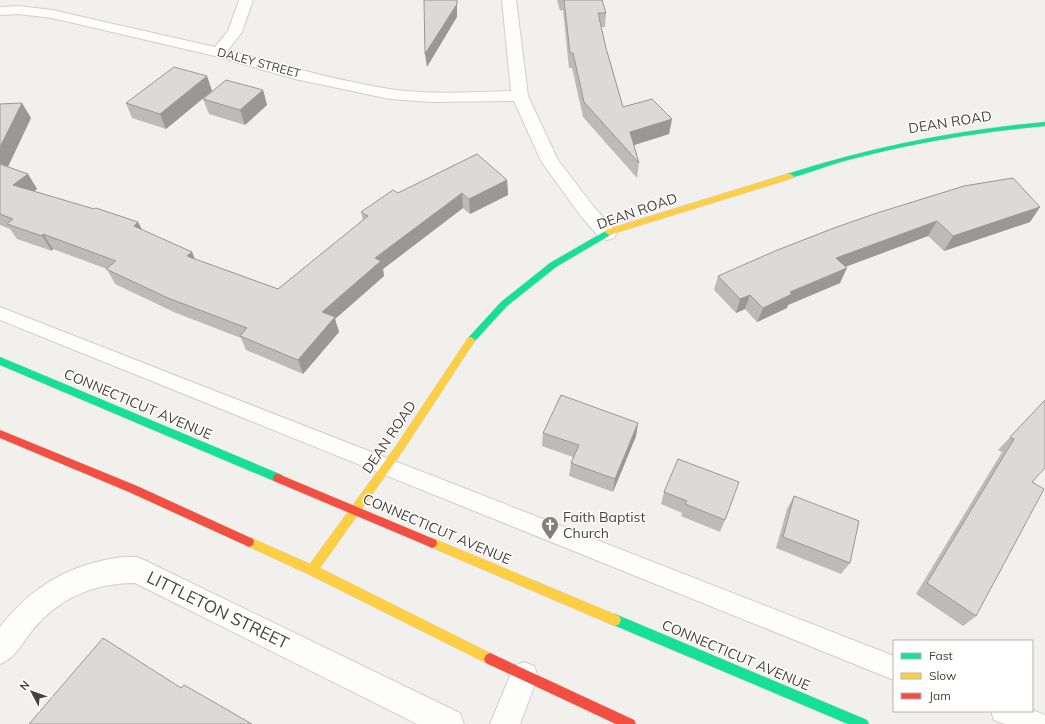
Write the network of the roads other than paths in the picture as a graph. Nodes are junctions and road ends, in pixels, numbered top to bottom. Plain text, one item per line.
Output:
1 (246, 0) edge
2 (509, 0) edge
3 (0, 11) edge
4 (219, 52) junction
5 (520, 96) junction
6 (1045, 124) edge
7 (607, 234) junction
8 (0, 314) edge
9 (0, 361) edge
10 (0, 434) edge
11 (387, 466) junction
12 (356, 510) junction
13 (312, 570) junction
14 (0, 650) edge
15 (893, 668) edge
16 (524, 676) junction
17 (1006, 712) edge
18 (449, 724) edge
19 (505, 724) edge
20 (630, 724) edge
21 (864, 724) edge
22 (1036, 724) edge

1 - 4 street
2 - 5 street
3 - 4 street, DALEY STREET
4 - 5 street, DALEY STREET
5 - 7 street
6 - 7 main road, DEAN ROAD
7 - 11 main road, DEAN ROAD
8 - 11 lane
9 - 12 main road, CONNECTICUT AVENUE
10 - 13 main road
11 - 12 main road, DEAN ROAD
11 - 15 lane
12 - 13 main road, DEAN ROAD
12 - 21 main road, CONNECTICUT AVENUE
13 - 16 main road
14 - 18 street, LITTLETON STREET
16 - 19 street
16 - 20 main road
17 - 22 lane

